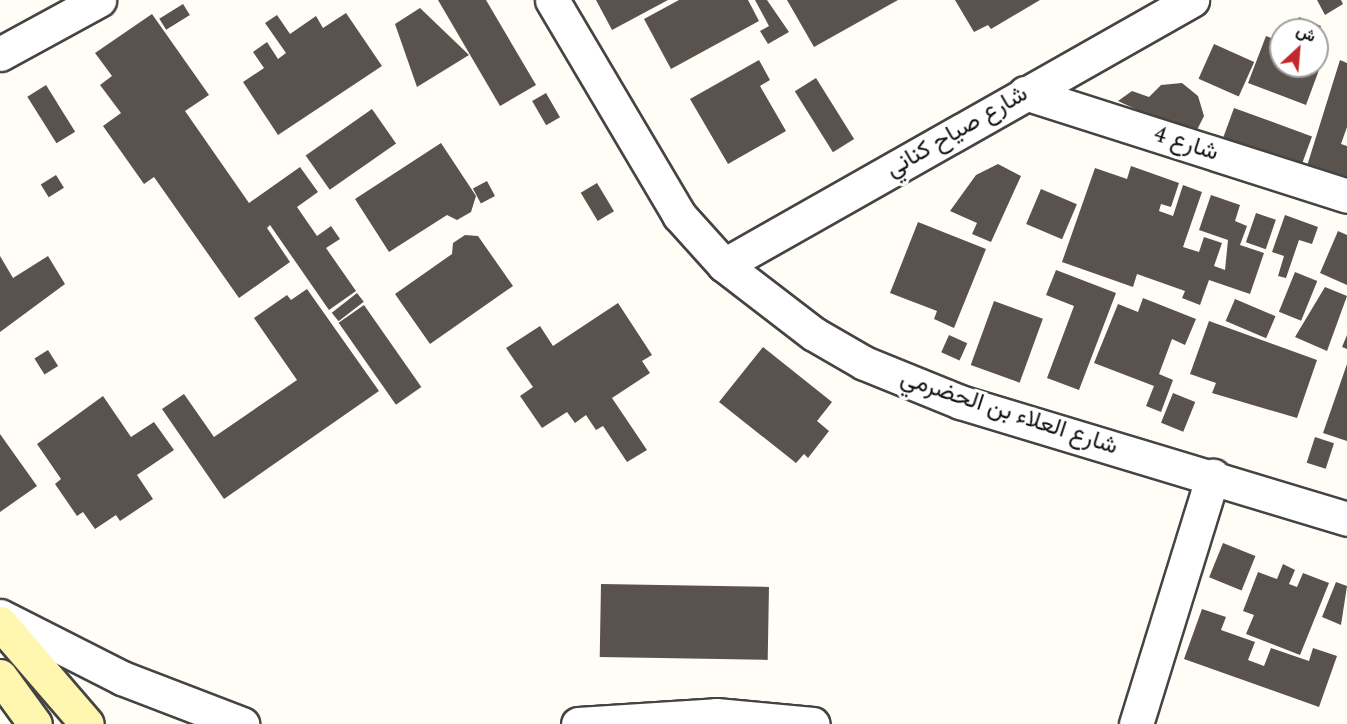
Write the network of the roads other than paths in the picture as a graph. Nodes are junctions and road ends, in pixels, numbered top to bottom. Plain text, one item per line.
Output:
1 (99, 0) edge
2 (552, 0) edge
3 (1192, 0) edge
4 (0, 54) edge
5 (1025, 93) junction
6 (1347, 196) edge
7 (724, 265) junction
8 (1213, 476) junction
9 (1347, 519) edge
10 (0, 616) edge
11 (0, 623) edge
12 (0, 675) edge
13 (34, 724) edge
14 (87, 724) edge
15 (242, 724) edge
16 (578, 724) edge
17 (813, 724) edge
18 (1136, 724) edge

1 - 4 street
2 - 7 street, شارع العلاء بن الحضرمي
3 - 5 street, شارع صياح كناني
5 - 6 street, شارع 4
5 - 7 street, شارع صياح كناني
7 - 8 street, شارع العلاء بن الحضرمي
8 - 9 street, شارع العلاء بن الحضرمي
8 - 18 street
10 - 15 street
11 - 14 main road
12 - 13 main road
16 - 17 street

